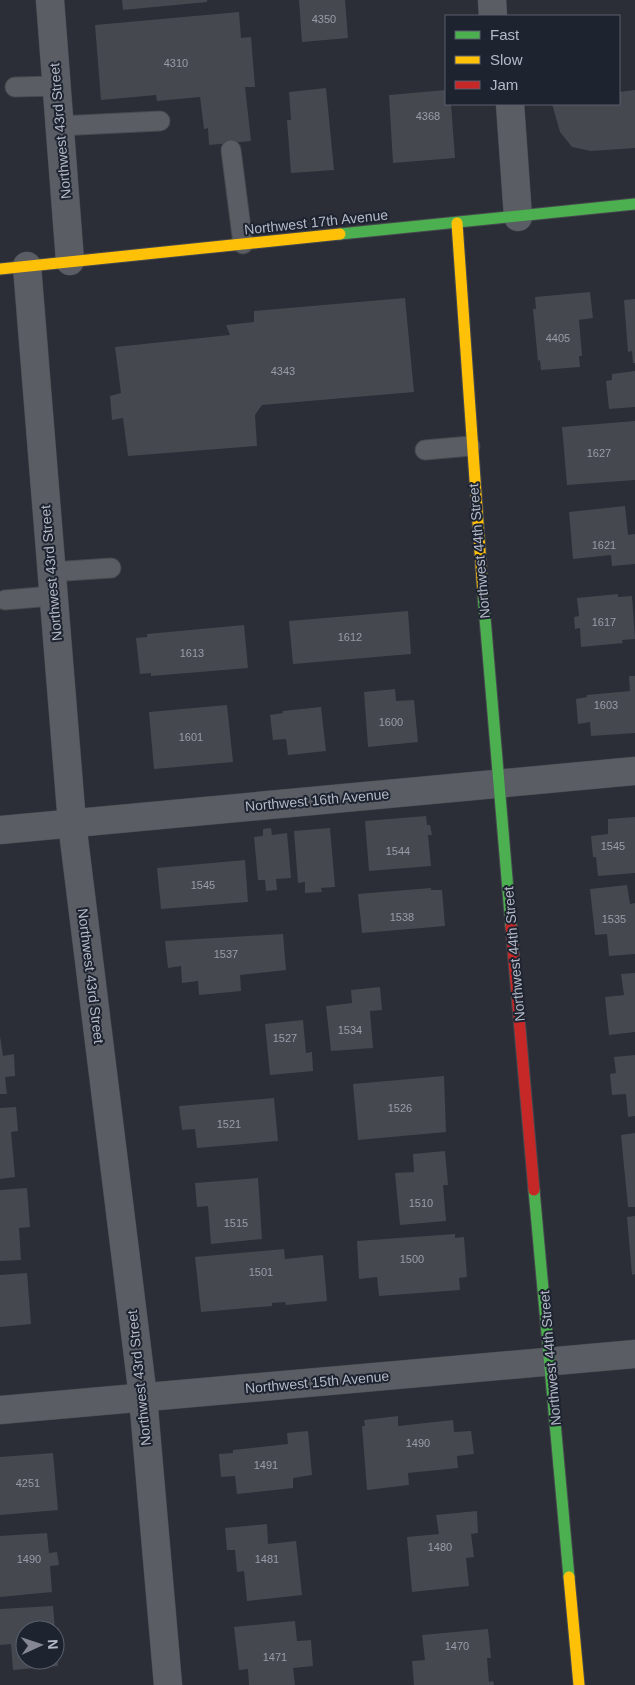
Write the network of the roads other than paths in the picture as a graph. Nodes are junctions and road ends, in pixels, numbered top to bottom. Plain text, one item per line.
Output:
1 (50, 0) edge
2 (56, 86) junction
3 (15, 87) dead end
4 (510, 105) edge
5 (160, 121) dead end
6 (59, 126) junction
7 (231, 150) dead end
8 (635, 204) edge
9 (518, 217) junction
10 (457, 223) junction
11 (243, 244) junction
12 (70, 261) junction
13 (27, 266) junction
14 (0, 269) edge
15 (470, 446) junction
16 (425, 450) dead end
17 (111, 568) dead end
18 (52, 584) junction
19 (5, 600) dead end
20 (635, 771) edge
21 (498, 784) junction
22 (72, 823) junction
23 (0, 830) edge
24 (635, 1354) edge
25 (551, 1361) junction
26 (143, 1398) junction
27 (0, 1410) edge
28 (168, 1685) edge
29 (579, 1685) edge

1 - 2 street, Northwest 43rd Street
2 - 3 lane
2 - 6 street, Northwest 43rd Street
4 - 9 street
5 - 6 lane
6 - 12 street, Northwest 43rd Street
7 - 11 lane
8 - 9 street, Northwest 17th Avenue
9 - 10 street, Northwest 17th Avenue
10 - 11 street, Northwest 17th Avenue
10 - 15 street, Northwest 44th Street
11 - 12 street, Northwest 17th Avenue
12 - 13 street, Northwest 17th Avenue
13 - 14 street, Northwest 17th Avenue
13 - 18 street, Northwest 43rd Street
15 - 16 lane
15 - 21 street, Northwest 44th Street
17 - 18 lane
18 - 19 lane
18 - 22 street, Northwest 43rd Street
20 - 21 street, Northwest 16th Avenue
21 - 22 street, Northwest 16th Avenue
21 - 25 street, Northwest 44th Street
22 - 23 street, Northwest 16th Avenue
22 - 26 street, Northwest 43rd Street
24 - 25 street, Northwest 15th Avenue
25 - 26 street, Northwest 15th Avenue
25 - 29 street, Northwest 44th Street
26 - 27 street, Northwest 15th Avenue
26 - 28 street, Northwest 43rd Street

